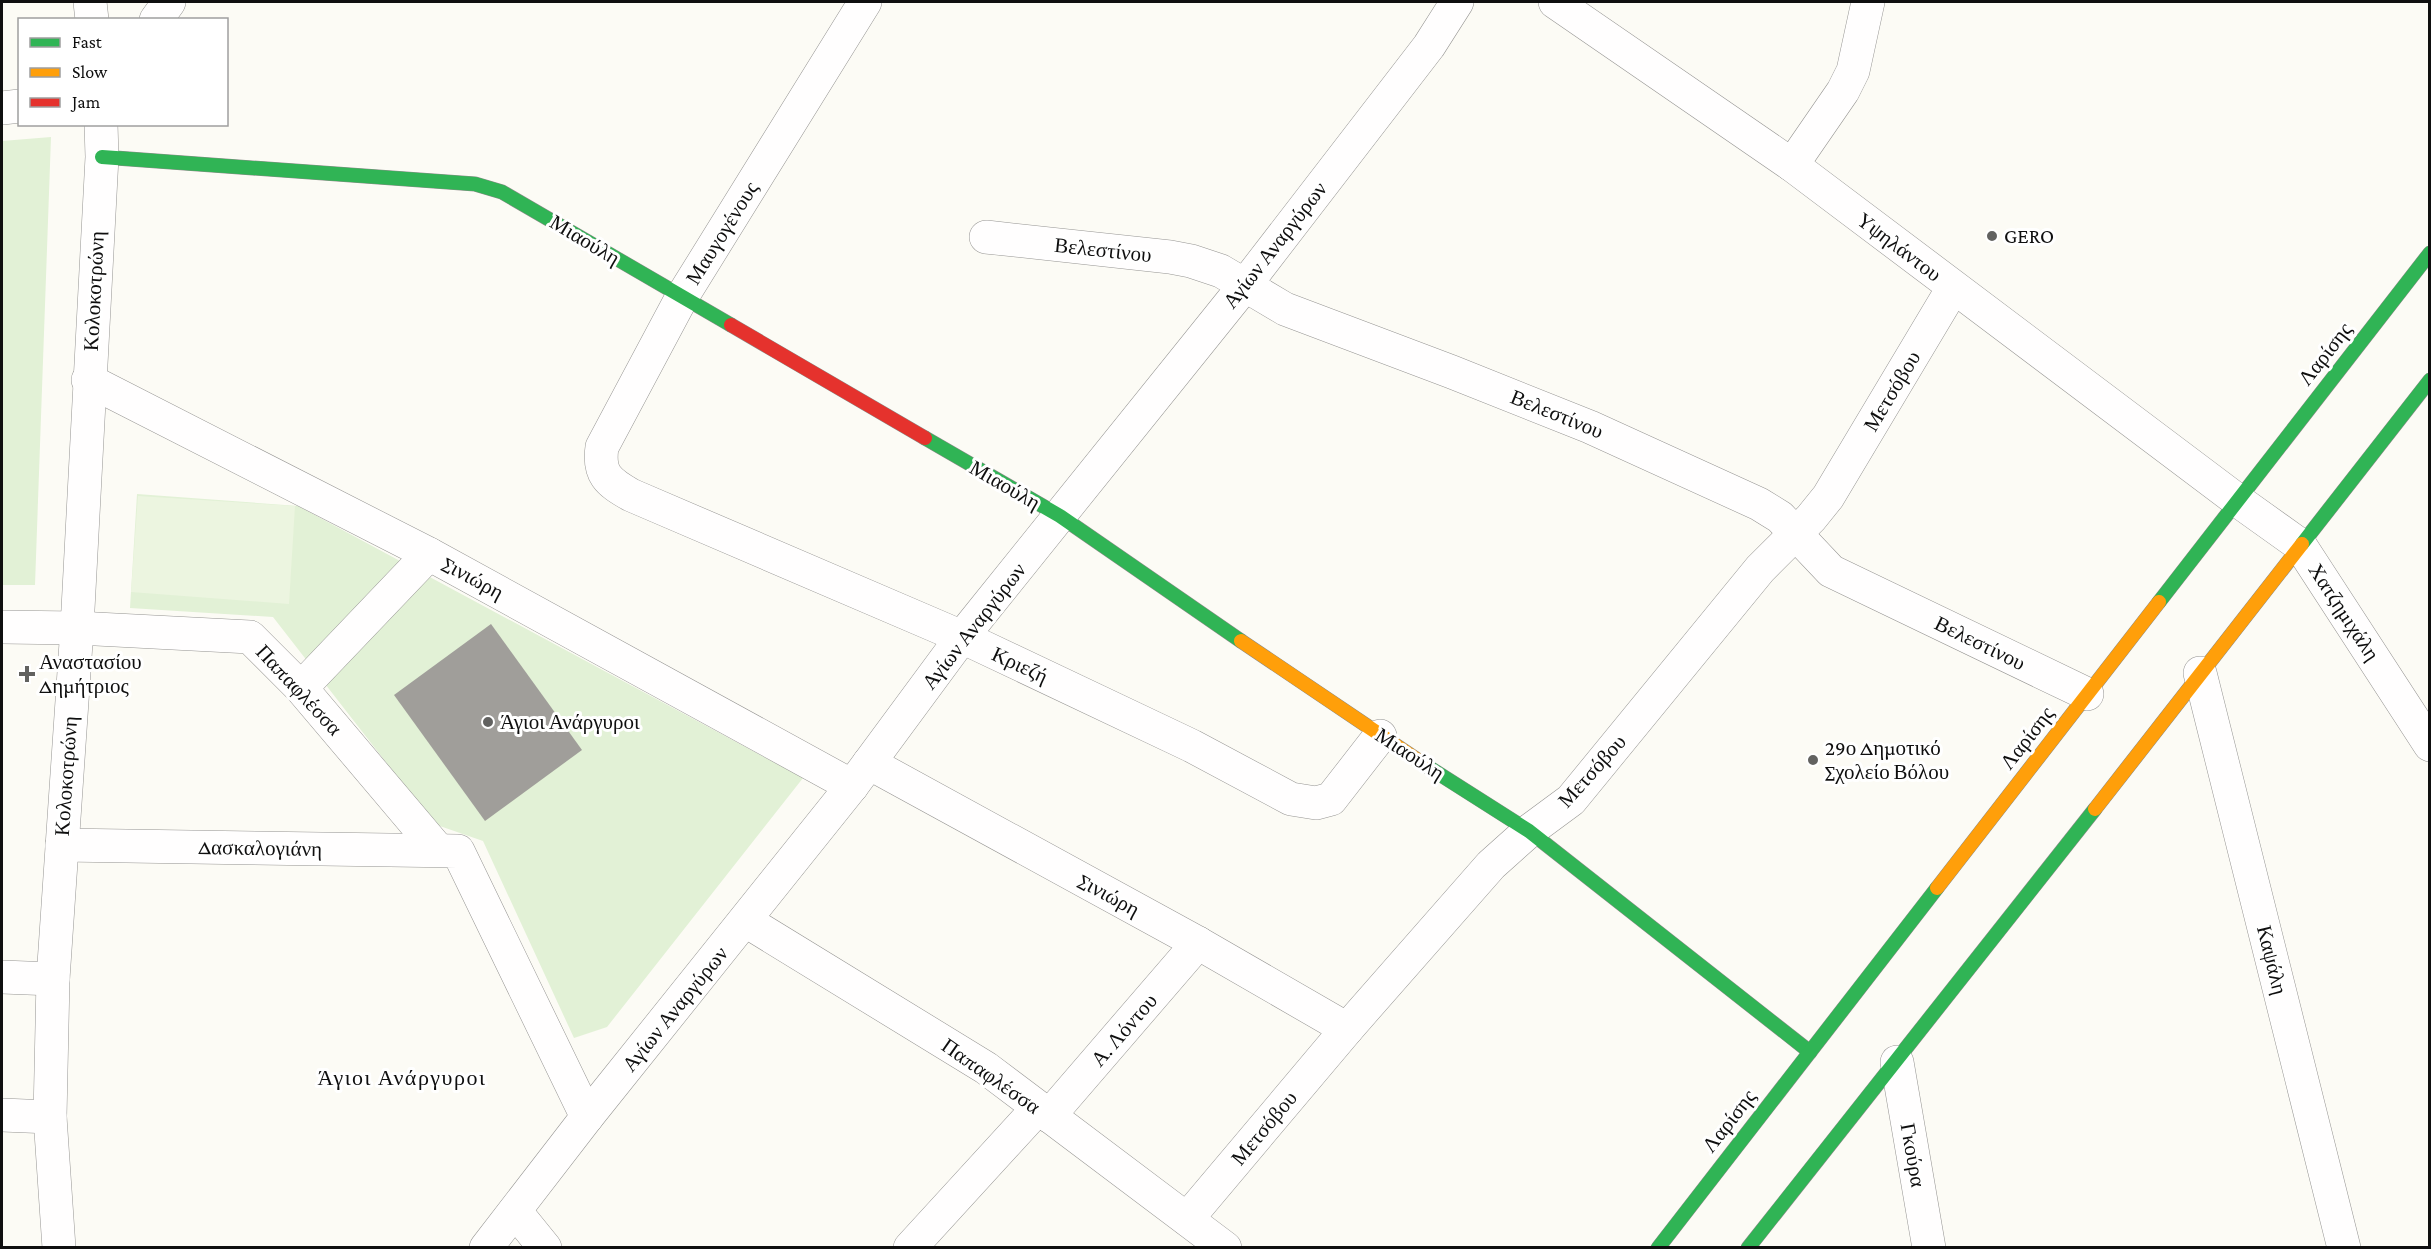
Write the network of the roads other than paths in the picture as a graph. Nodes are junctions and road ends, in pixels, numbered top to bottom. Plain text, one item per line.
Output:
1 (90, 2) edge
2 (169, 2) edge
3 (865, 2) edge
4 (1457, 2) edge
5 (1555, 2) edge
6 (1868, 2) edge
7 (92, 18) edge
8 (157, 18) edge
9 (18, 106) edge
10 (2, 108) edge
11 (101, 126) edge
12 (102, 157) junction
13 (1792, 165) junction
14 (986, 237) dead end
15 (2430, 254) edge
16 (1245, 285) junction
17 (1953, 288) junction
18 (682, 297) junction
19 (88, 380) junction
20 (2430, 380) edge
21 (604, 474) joint
22 (2237, 501) junction
23 (1060, 516) junction
24 (1796, 532) junction
25 (2300, 545) junction
26 (429, 554) junction
27 (2, 627) edge
28 (77, 628) junction
29 (962, 637) junction
30 (2200, 673) junction
31 (301, 688) junction
32 (2087, 694) junction
33 (1380, 736) junction
34 (2430, 745) edge
35 (860, 775) junction
36 (1529, 831) junction
37 (62, 845) junction
38 (448, 850) junction
39 (746, 921) junction
40 (1198, 944) junction
41 (2, 977) edge
42 (53, 979) junction
43 (1347, 1029) junction
44 (1810, 1052) junction
45 (1897, 1062) junction
46 (1044, 1112) junction
47 (2, 1114) edge
48 (50, 1117) junction
49 (587, 1117) junction
50 (515, 1211) junction
51 (1187, 1219) junction
52 (59, 1248) edge
53 (486, 1248) edge
54 (544, 1248) edge
55 (910, 1248) edge
56 (1225, 1248) edge
57 (1658, 1248) edge
58 (1748, 1248) edge
59 (1929, 1248) edge
60 (2344, 1248) edge

1 - 7 street
2 - 8 street
3 - 18 street, Μαυγογένους
4 - 16 street, Αγίων Αναργύρων
5 - 13 street, Υψηλάντου
6 - 13 street
9 - 10 street
11 - 12 street, Κολοκοτρώνη
12 - 18 main road, Μιαούλη
12 - 19 street, Κολοκοτρώνη
13 - 17 street, Υψηλάντου
14 - 16 street, Βελεστίνου
15 - 22 main road, Λαρίσης
16 - 23 street, Αγίων Αναργύρων
16 - 24 street, Βελεστίνου
17 - 22 street, Υψηλάντου
17 - 24 street, Μετσόβου
18 - 21 street, Μαυγογένους
18 - 23 main road, Μιαούλη
19 - 26 street, Σινιώρη
19 - 28 street, Κολοκοτρώνη
20 - 25 main road
21 - 29 street, Κριεζή
22 - 25 street, Χατζημιχάλη
22 - 32 main road, Λαρίσης
23 - 29 street, Αγίων Αναργύρων
23 - 33 main road, Μιαούλη
24 - 32 street, Βελεστίνου
24 - 36 street, Μετσόβου
25 - 30 main road
25 - 34 street, Χατζημιχάλη
26 - 31 street
26 - 35 street, Σινιώρη
27 - 28 street, Παπαφλέσσα
28 - 31 street, Παπαφλέσσα
28 - 37 street, Κολοκοτρώνη
29 - 33 street, Κριεζή
29 - 35 street, Αγίων Αναργύρων
30 - 45 main road
30 - 60 street, Καψάλη
31 - 38 street, Παπαφλέσσα
32 - 44 main road, Λαρίσης
33 - 36 main road, Μιαούλη
35 - 39 street, Αγίων Αναργύρων
35 - 40 street, Σινιώρη
36 - 43 street, Μετσόβου
36 - 44 main road, Μιαούλη
37 - 38 street, Δασκαλογιάνη
37 - 42 street, Κολοκοτρώνη
38 - 49 street, Παπαφλέσσα
39 - 46 street, Παπαφλέσσα
39 - 49 street, Αγίων Αναργύρων
40 - 43 street, Σινιώρη
40 - 46 street, Α. Λόντου
41 - 42 street
42 - 48 street, Κολοκοτρώνη
43 - 51 street, Μετσόβου
44 - 57 main road, Λαρίσης
45 - 58 main road
45 - 59 street, Γκούρα
46 - 51 street, Παπαφλέσσα
46 - 55 street, Α. Λόντου
47 - 48 street
48 - 52 street, Κολοκοτρώνη
49 - 50 street, Αγίων Αναργύρων
50 - 53 street, Αγίων Αναργύρων
50 - 54 street
51 - 56 street, Παπαφλέσσα

